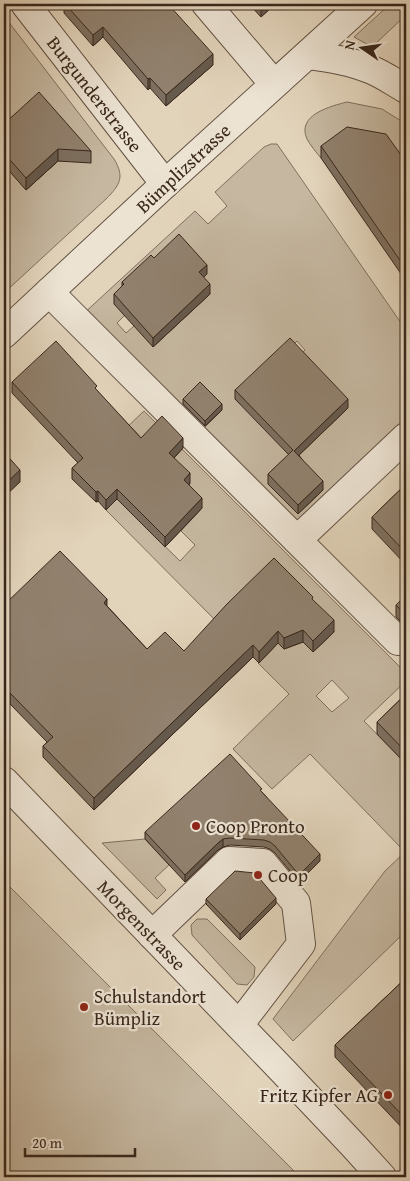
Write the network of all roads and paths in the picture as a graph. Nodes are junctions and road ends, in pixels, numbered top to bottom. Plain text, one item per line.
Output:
1 (25, 4) edge
2 (206, 4) edge
3 (362, 4) edge
4 (308, 54) junction
5 (274, 84) junction
6 (406, 90) edge
7 (165, 184) junction
8 (49, 292) junction
9 (4, 334) edge
10 (406, 437) edge
11 (297, 540) junction
12 (398, 641) dead end
13 (4, 781) edge
14 (152, 935) junction
15 (239, 1025) junction
16 (382, 1177) edge

1 - 7 street, Burgunderstrasse
2 - 5 street
3 - 4 street, Bümplizstrasse
4 - 5 street, Bümplizstrasse
4 - 6 street
5 - 7 street, Bümplizstrasse
7 - 8 street, Bümplizstrasse
8 - 9 street, Bümplizstrasse
8 - 11 street
10 - 11 street
11 - 12 street
13 - 14 street, Morgenstrasse
14 - 15 street, Morgenstrasse
14 - 15 street
15 - 16 street, Morgenstrasse

